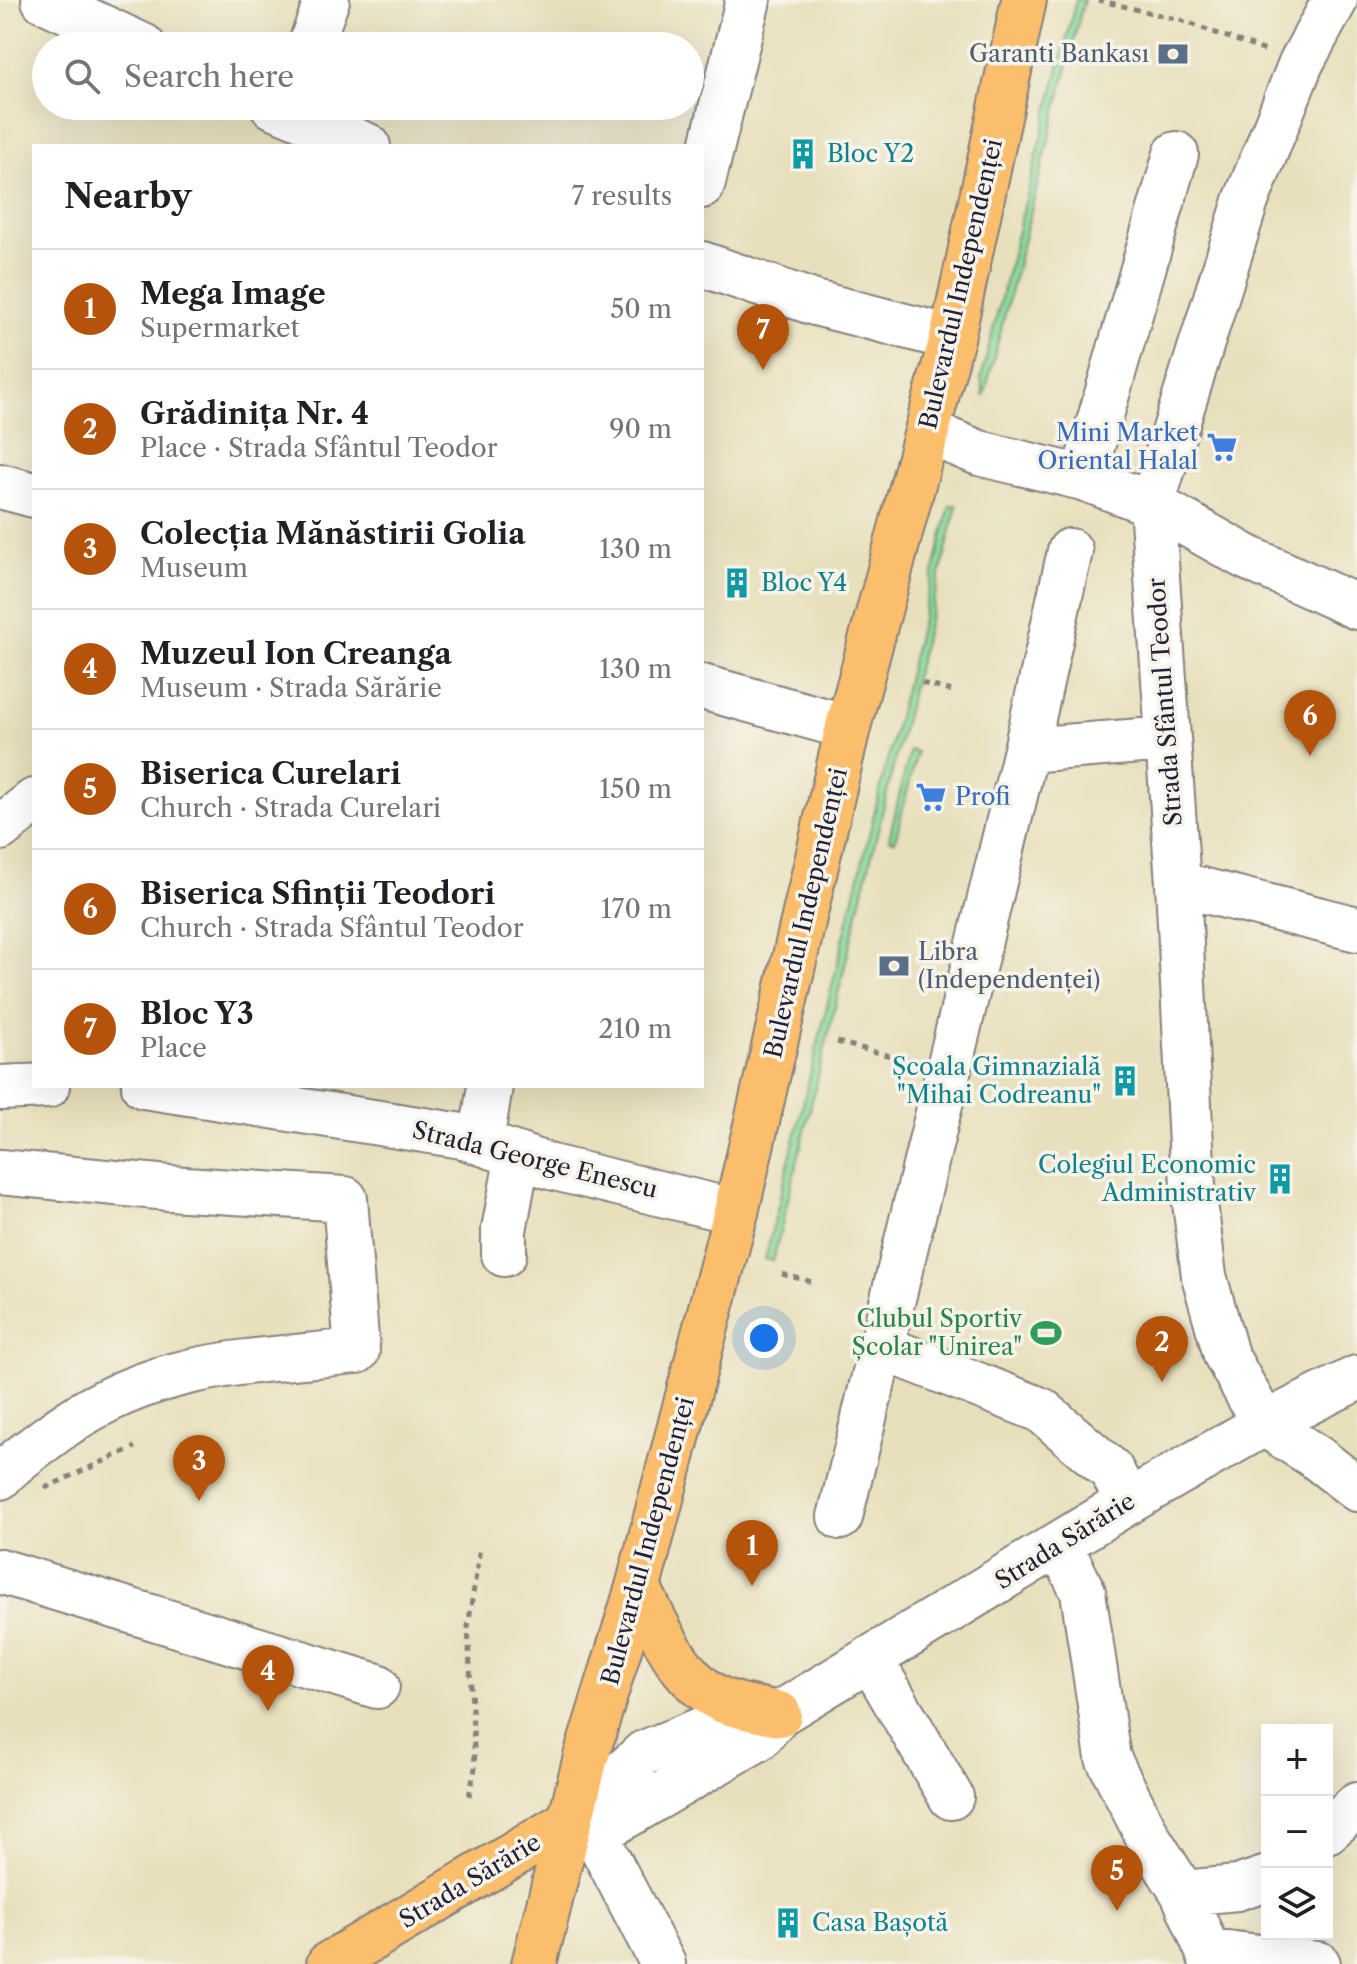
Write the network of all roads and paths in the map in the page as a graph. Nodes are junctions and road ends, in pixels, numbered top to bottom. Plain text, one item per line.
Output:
1 (44, 0) edge
2 (327, 0) edge
3 (748, 0) edge
4 (1024, 0) edge
5 (1098, 0) edge
6 (1335, 0) edge
7 (113, 32) edge
8 (315, 32) edge
9 (1301, 63) junction
10 (309, 120) edge
11 (363, 144) edge
12 (1176, 154) dead end
13 (704, 178) edge
14 (704, 265) edge
15 (952, 338) junction
16 (928, 432) junction
17 (1083, 478) junction
18 (0, 486) edge
19 (32, 494) edge
20 (1152, 504) junction
21 (1070, 551) dead end
22 (1357, 607) edge
23 (922, 683) dead end
24 (704, 688) edge
25 (952, 691) dead end
26 (848, 727) junction
27 (1167, 739) junction
28 (1026, 750) junction
29 (32, 803) edge
30 (0, 828) edge
31 (1178, 884) junction
32 (1357, 929) edge
33 (837, 1042) dead end
34 (946, 1071) junction
35 (32, 1087) edge
36 (0, 1088) edge
37 (160, 1088) edge
38 (490, 1088) edge
39 (499, 1148) junction
40 (0, 1172) edge
41 (736, 1212) junction
42 (504, 1254) dead end
43 (782, 1274) dead end
44 (812, 1282) dead end
45 (881, 1347) junction
46 (1357, 1378) edge
47 (1264, 1424) junction
48 (135, 1447) dead end
49 (20, 1484) edge
50 (1357, 1489) edge
51 (1128, 1502) junction
52 (840, 1517) dead end
53 (1060, 1545) junction
54 (480, 1547) dead end
55 (0, 1571) edge
56 (638, 1587) junction
57 (871, 1660) junction
58 (377, 1686) dead end
59 (779, 1714) junction
60 (469, 1796) dead end
61 (951, 1797) dead end
62 (1357, 1805) edge
63 (1333, 1826) edge
64 (582, 1828) junction
65 (1261, 1880) edge
66 (1183, 1893) junction
67 (1203, 1960) edge
68 (329, 1964) edge
69 (534, 1964) edge
70 (663, 1964) edge
71 (1318, 1964) edge

1 - 7 street
2 - 8 street
3 - 13 street
4 - 15 main road, Bulevardul Independenței
5 - 9 path
6 - 9 street, Strada Sfântul Teodor
9 - 20 street, Strada Sfântul Teodor
10 - 11 street
12 - 17 street
14 - 15 street
15 - 16 main road, Bulevardul Independenței
16 - 17 street
16 - 26 main road, Bulevardul Independenței
17 - 20 street
18 - 19 street
20 - 22 street
20 - 27 street, Strada Sfântul Teodor
21 - 28 street
23 - 25 path
24 - 26 street
26 - 41 main road, Bulevardul Independenței
27 - 28 street
27 - 31 street, Strada Sfântul Teodor
28 - 34 street
29 - 30 street
31 - 32 street
31 - 47 street, Strada Sfântul Teodor
33 - 34 path
34 - 45 street
35 - 36 street
37 - 39 street, Strada George Enescu
38 - 39 street
39 - 41 street, Strada George Enescu
39 - 42 street
40 - 49 street
41 - 56 main road, Bulevardul Independenței
43 - 44 path
45 - 51 street
45 - 52 street
46 - 47 street, Strada Sărărie
47 - 50 street
47 - 51 street, Strada Sărărie
48 - 49 path
51 - 53 street, Strada Sărărie
53 - 57 street, Strada Sărărie
53 - 66 street
54 - 60 path
55 - 58 street
56 - 59 main road
56 - 64 main road, Bulevardul Independenței
57 - 59 street, Strada Sărărie
57 - 61 street
59 - 64 street, Strada Sărărie
62 - 63 street
64 - 68 main road, Strada Sărărie
64 - 69 main road, Bulevardul Independenței
64 - 70 street
65 - 66 street
66 - 67 street
67 - 71 street

